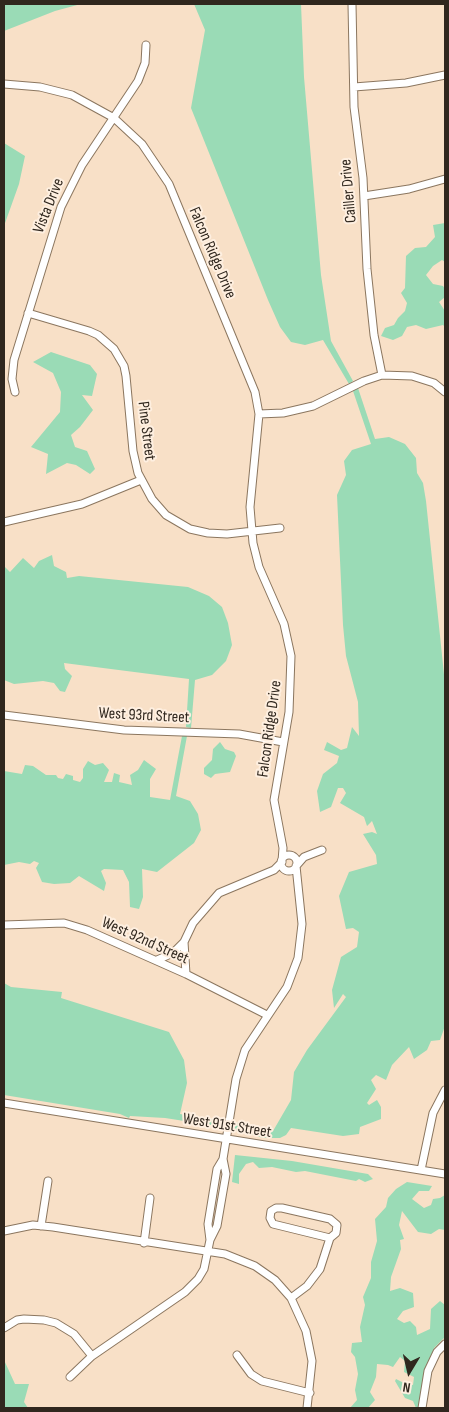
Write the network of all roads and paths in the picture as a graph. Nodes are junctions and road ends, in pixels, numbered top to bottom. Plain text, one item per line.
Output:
1 (352, 4) edge
2 (146, 45) dead end
3 (445, 75) edge
4 (4, 84) edge
5 (354, 87) junction
6 (114, 118) junction
7 (445, 179) edge
8 (364, 196) junction
9 (28, 313) junction
10 (382, 375) junction
11 (15, 392) dead end
12 (445, 392) edge
13 (260, 414) junction
14 (140, 480) junction
15 (4, 522) edge
16 (280, 528) dead end
17 (251, 530) junction
18 (4, 716) edge
19 (283, 742) junction
20 (283, 848) junction
21 (322, 850) dead end
22 (282, 861) junction
23 (295, 861) junction
24 (274, 870) junction
25 (287, 870) junction
26 (297, 883) junction
27 (4, 924) edge
28 (184, 942) junction
29 (157, 960) junction
30 (186, 974) junction
31 (268, 1015) junction
32 (444, 1094) edge
33 (4, 1103) edge
34 (226, 1140) junction
35 (421, 1170) junction
36 (445, 1174) edge
37 (48, 1181) dead end
38 (150, 1198) dead end
39 (41, 1226) junction
40 (4, 1230) edge
41 (330, 1238) junction
42 (144, 1243) junction
43 (208, 1252) junction
44 (291, 1298) junction
45 (4, 1328) edge
46 (445, 1344) edge
47 (237, 1355) dead end
48 (92, 1356) junction
49 (70, 1377) dead end
50 (310, 1393) junction
51 (307, 1408) edge
52 (422, 1408) edge

1 - 5 street, Cailler Drive
2 - 6 street, Vista Drive
3 - 5 street
4 - 6 street, Falcon Ridge Drive
5 - 8 street, Cailler Drive
6 - 9 street, Vista Drive
6 - 13 street, Falcon Ridge Drive
7 - 8 street
8 - 10 street, Cailler Drive
9 - 11 street, Vista Drive
9 - 14 street, Pine Street
10 - 12 street
10 - 13 street
13 - 17 street, Falcon Ridge Drive
14 - 15 street
14 - 17 street, Pine Street
16 - 17 street
17 - 19 street, Falcon Ridge Drive
18 - 19 street, West 93rd Street
19 - 20 street, Falcon Ridge Drive
20 - 22 street, Falcon Ridge Drive
20 - 23 street
21 - 23 street
22 - 23 street
22 - 24 street
22 - 25 street
23 - 25 street
23 - 26 street
24 - 25 street
24 - 28 street
25 - 26 street
26 - 31 street
27 - 29 street, West 92nd Street
28 - 29 street
28 - 30 street
29 - 30 street, West 92nd Street
30 - 31 street, West 92nd Street
31 - 34 street
32 - 35 street
33 - 34 street, West 91st Street
34 - 35 street, West 91st Street
34 - 43 street
35 - 36 street, West 91st Street
37 - 39 street
38 - 42 street
39 - 40 street
39 - 42 street
41 - 41 street
41 - 44 street
42 - 43 street
43 - 44 street
43 - 48 street
44 - 50 street
45 - 48 street
46 - 52 street
47 - 50 street
48 - 49 street
50 - 51 street

